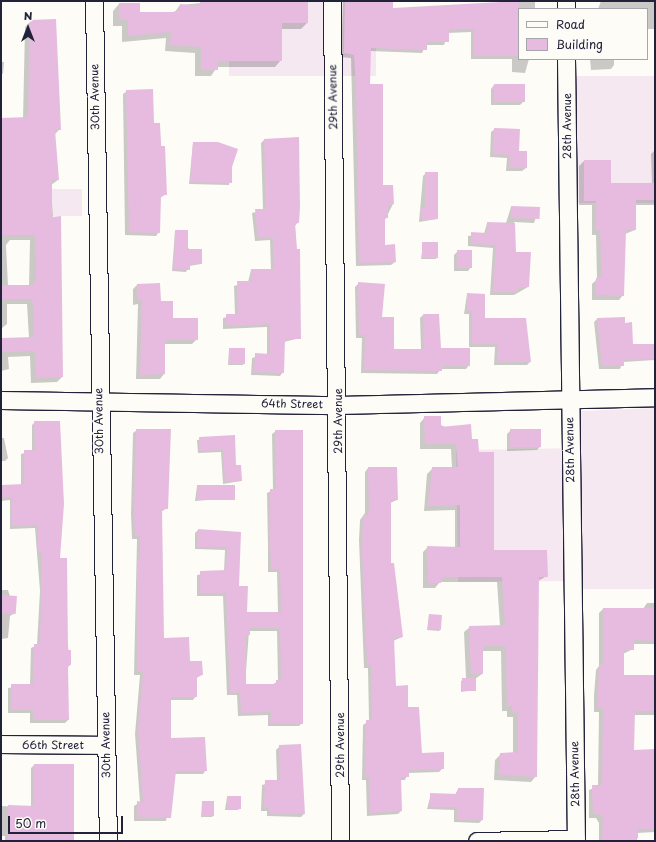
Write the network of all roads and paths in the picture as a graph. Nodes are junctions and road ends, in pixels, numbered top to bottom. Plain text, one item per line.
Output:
1 (94, 1) edge
2 (332, 1) edge
3 (566, 60) edge
4 (655, 397) edge
5 (569, 398) junction
6 (1, 400) edge
7 (98, 400) junction
8 (338, 405) junction
9 (1, 744) edge
10 (106, 745) junction
11 (576, 840) edge
12 (108, 841) edge
13 (340, 841) edge
14 (477, 841) edge

1 - 7 street, 30th Avenue
2 - 8 street, 29th Avenue
3 - 5 street, 28th Avenue
4 - 5 street, 64th Street
5 - 8 street, 64th Street
5 - 11 street, 28th Avenue
6 - 7 street, 64th Street
7 - 8 street, 64th Street
7 - 10 street, 30th Avenue
8 - 13 street, 29th Avenue
9 - 10 street, 66th Street
10 - 12 street, 30th Avenue
11 - 14 street

